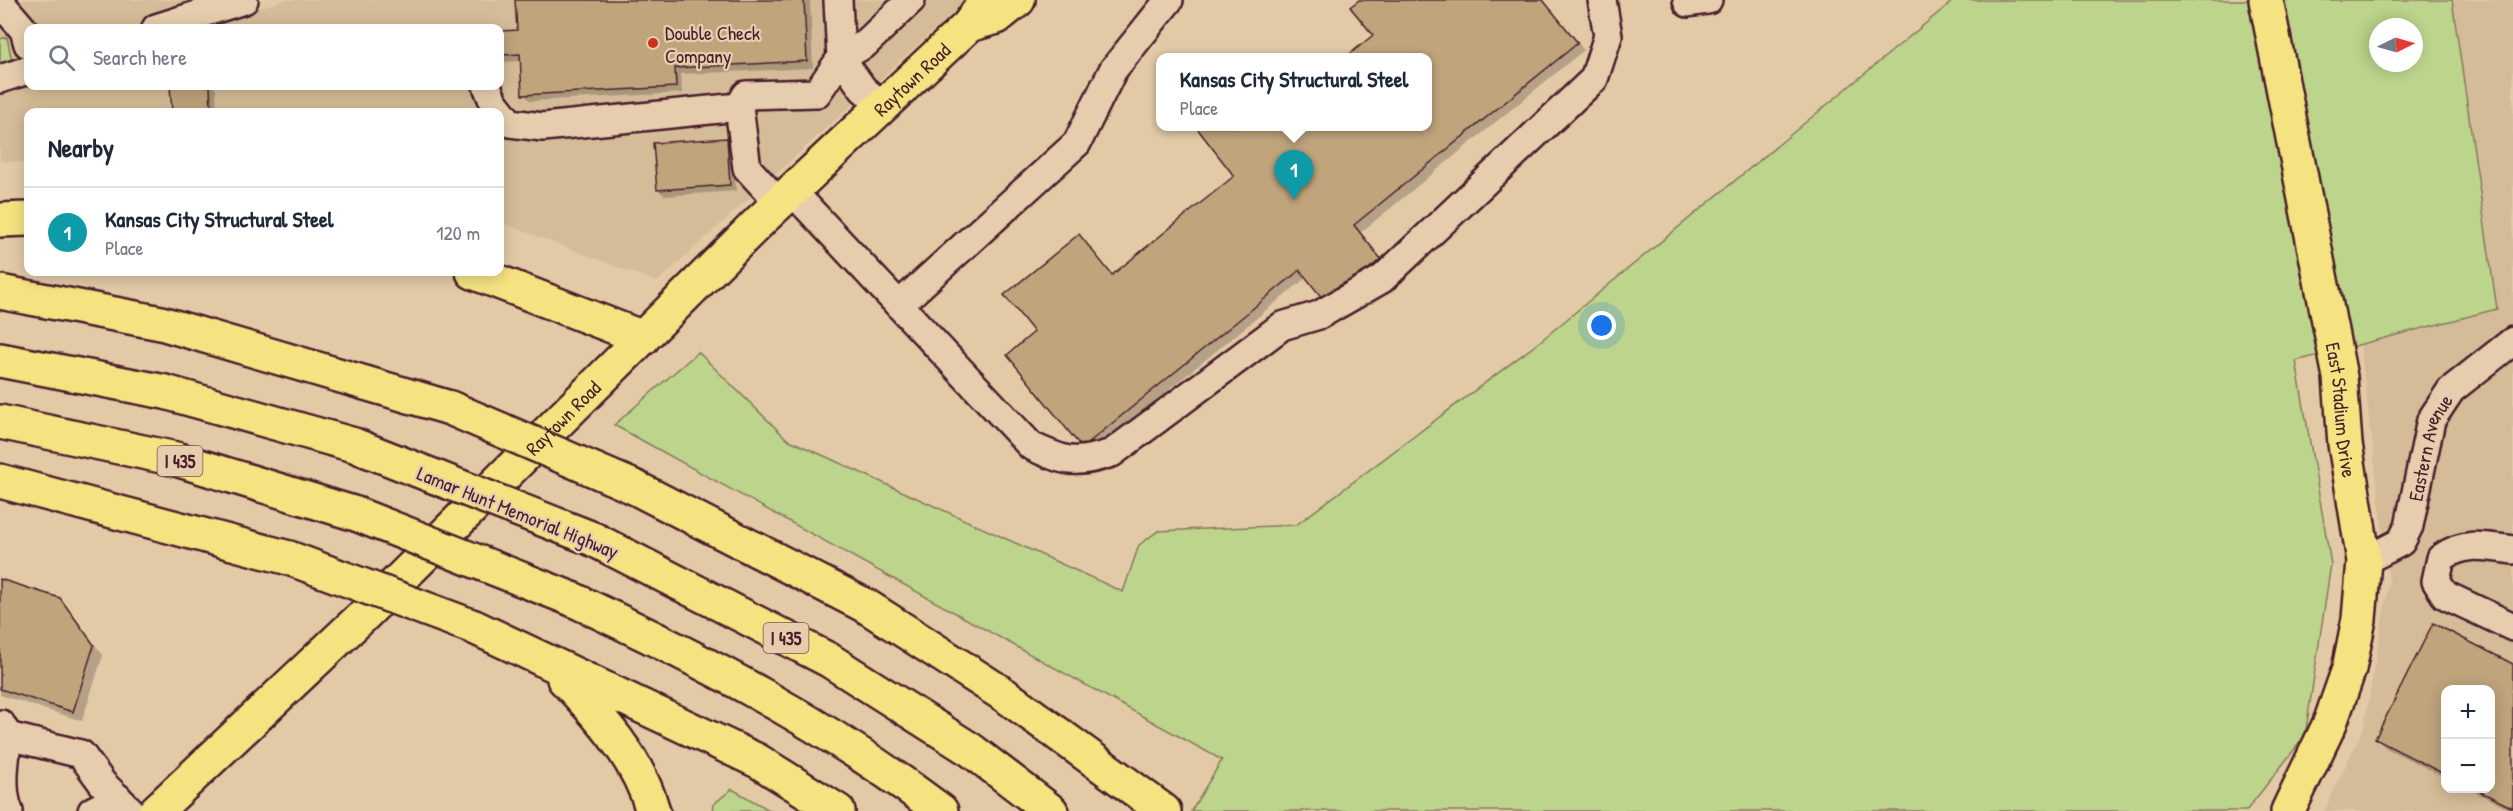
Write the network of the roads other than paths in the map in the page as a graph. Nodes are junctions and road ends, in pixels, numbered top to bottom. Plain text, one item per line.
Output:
1 (244, 0) edge
2 (838, 0) edge
3 (911, 0) edge
4 (1018, 0) edge
5 (1169, 0) edge
6 (1602, 0) edge
7 (1687, 0) edge
8 (1708, 0) edge
9 (2266, 0) edge
10 (0, 2) edge
11 (978, 13) edge
12 (169, 24) edge
13 (24, 30) edge
14 (841, 58) junction
15 (24, 71) edge
16 (0, 79) edge
17 (489, 90) edge
18 (883, 106) junction
19 (739, 107) junction
20 (498, 108) edge
21 (504, 115) edge
22 (786, 197) junction
23 (24, 219) edge
24 (0, 220) edge
25 (482, 276) edge
26 (0, 292) edge
27 (899, 305) junction
28 (643, 338) junction
29 (2513, 342) edge
30 (0, 360) edge
31 (0, 422) edge
32 (0, 481) edge
33 (2513, 550) edge
34 (2364, 561) junction
35 (2513, 627) edge
36 (550, 665) junction
37 (3, 733) edge
38 (931, 804) edge
39 (125, 805) edge
40 (1162, 810) edge
41 (9, 811) edge
42 (92, 811) edge
43 (156, 811) edge
44 (653, 811) edge
45 (838, 811) edge
46 (1051, 811) edge
47 (2288, 811) edge

1 - 12 street
2 - 14 street
3 - 14 street
4 - 11 main road, Raytown Road
5 - 27 street
6 - 27 street
7 - 8 street
9 - 34 main road, East Stadium Drive
10 - 13 street
11 - 18 main road, Raytown Road
14 - 18 street
14 - 19 street
15 - 16 street
17 - 20 street
18 - 22 main road, Raytown Road
19 - 21 street
19 - 22 street
22 - 27 street
22 - 28 main road, Raytown Road
23 - 24 main road
25 - 28 main road
26 - 40 main road, bridge
28 - 43 main road, Raytown Road
29 - 34 street, Eastern Avenue
30 - 46 main road, Lamar Hunt Memorial Highway / I 435, bridge
31 - 38 main road, I 435, bridge
32 - 36 main road, bridge
33 - 35 street
34 - 47 main road, East Stadium Drive
36 - 44 main road
36 - 45 main road
37 - 39 street
37 - 41 street
39 - 42 street

